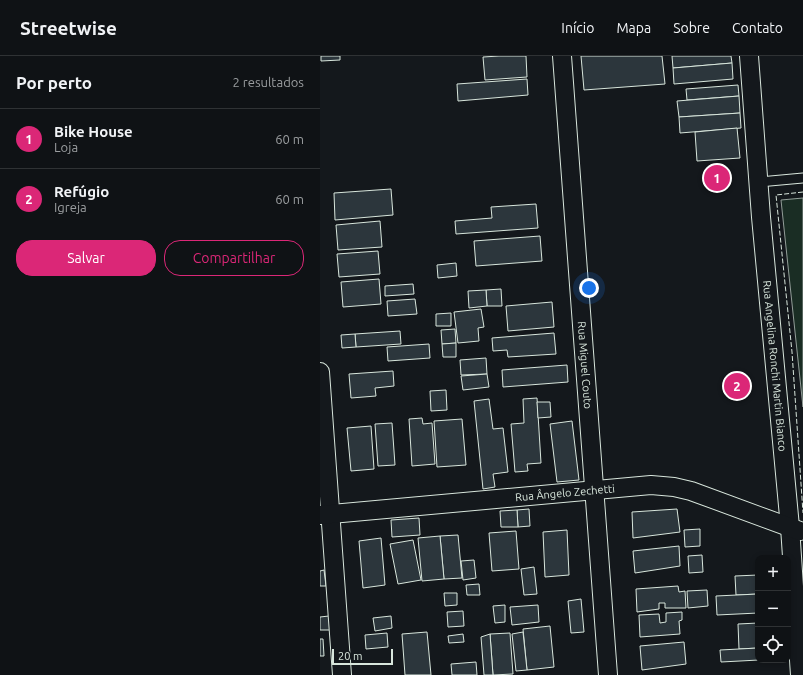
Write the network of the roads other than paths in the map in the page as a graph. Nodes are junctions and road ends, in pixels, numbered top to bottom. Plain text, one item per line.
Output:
1 (562, 56) edge
2 (749, 56) edge
3 (803, 178) edge
4 (759, 182) junction
5 (320, 372) edge
6 (594, 490) junction
7 (325, 514) edge
8 (796, 530) edge
9 (342, 675) edge
10 (608, 675) edge
11 (800, 675) edge

1 - 6 street, Rua Miguel Couto
2 - 4 street, Rua Angelina Ronchi Martin Bianco
3 - 4 lane
4 - 8 street, Rua Angelina Ronchi Martin Bianco
5 - 7 street
6 - 7 street, Rua Ângelo Zechetti
6 - 8 street, Rua Ângelo Zechetti
6 - 10 street, Rua Miguel Couto
7 - 9 street
8 - 11 street, Rua Angelina Ronchi Martin Bianco

